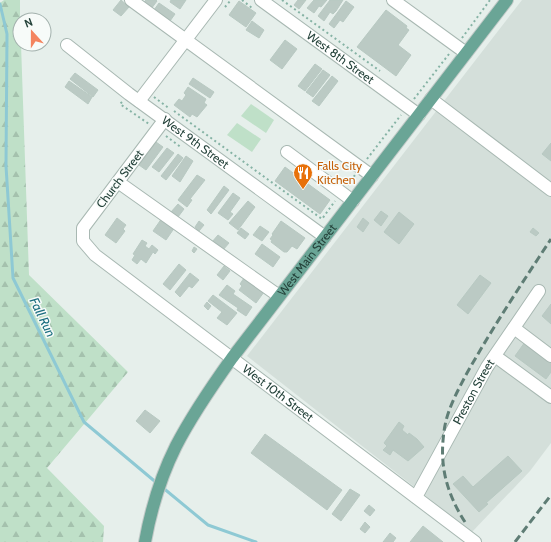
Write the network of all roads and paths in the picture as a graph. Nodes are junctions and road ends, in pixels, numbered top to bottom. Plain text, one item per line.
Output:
1 (131, 0) edge
2 (216, 0) edge
3 (261, 0) edge
4 (282, 0) edge
5 (393, 0) edge
6 (507, 0) edge
7 (186, 39) junction
8 (67, 45) dead end
9 (466, 53) junction
10 (385, 75) dead end
11 (431, 99) junction
12 (139, 101) junction
13 (419, 115) junction
14 (164, 120) junction
15 (287, 152) dead end
16 (372, 176) junction
17 (118, 182) junction
18 (551, 190) edge
19 (353, 200) junction
20 (325, 237) junction
21 (83, 241) joint
22 (539, 291) dead end
23 (279, 296) junction
24 (514, 328) junction
25 (495, 356) junction
26 (551, 356) edge
27 (232, 358) junction
28 (551, 397) edge
29 (416, 497) junction
30 (145, 542) edge
31 (475, 542) edge

1 - 7 street
2 - 7 street
3 - 13 street, West 8th Street
4 - 10 path
5 - 9 street
6 - 9 main road, West Main Street
7 - 12 street
7 - 16 street
8 - 12 street, West 9th Street
9 - 11 main road, West Main Street
11 - 13 main road, West Main Street
11 - 18 street
12 - 14 street, West 9th Street
13 - 16 main road, West Main Street
14 - 17 street, Church Street
14 - 20 street, West 9th Street
15 - 19 street
16 - 19 main road, West Main Street
17 - 21 street, Church Street
17 - 23 street
19 - 20 main road, West Main Street
20 - 23 main road, West Main Street
21 - 27 street, West 10th Street
22 - 24 street, Preston Street
23 - 27 main road, West Main Street
24 - 25 street, Preston Street
24 - 26 street
25 - 28 street
25 - 29 street, Preston Street
27 - 29 street, West 10th Street
27 - 30 main road, West Main Street
29 - 31 street, West 10th Street

